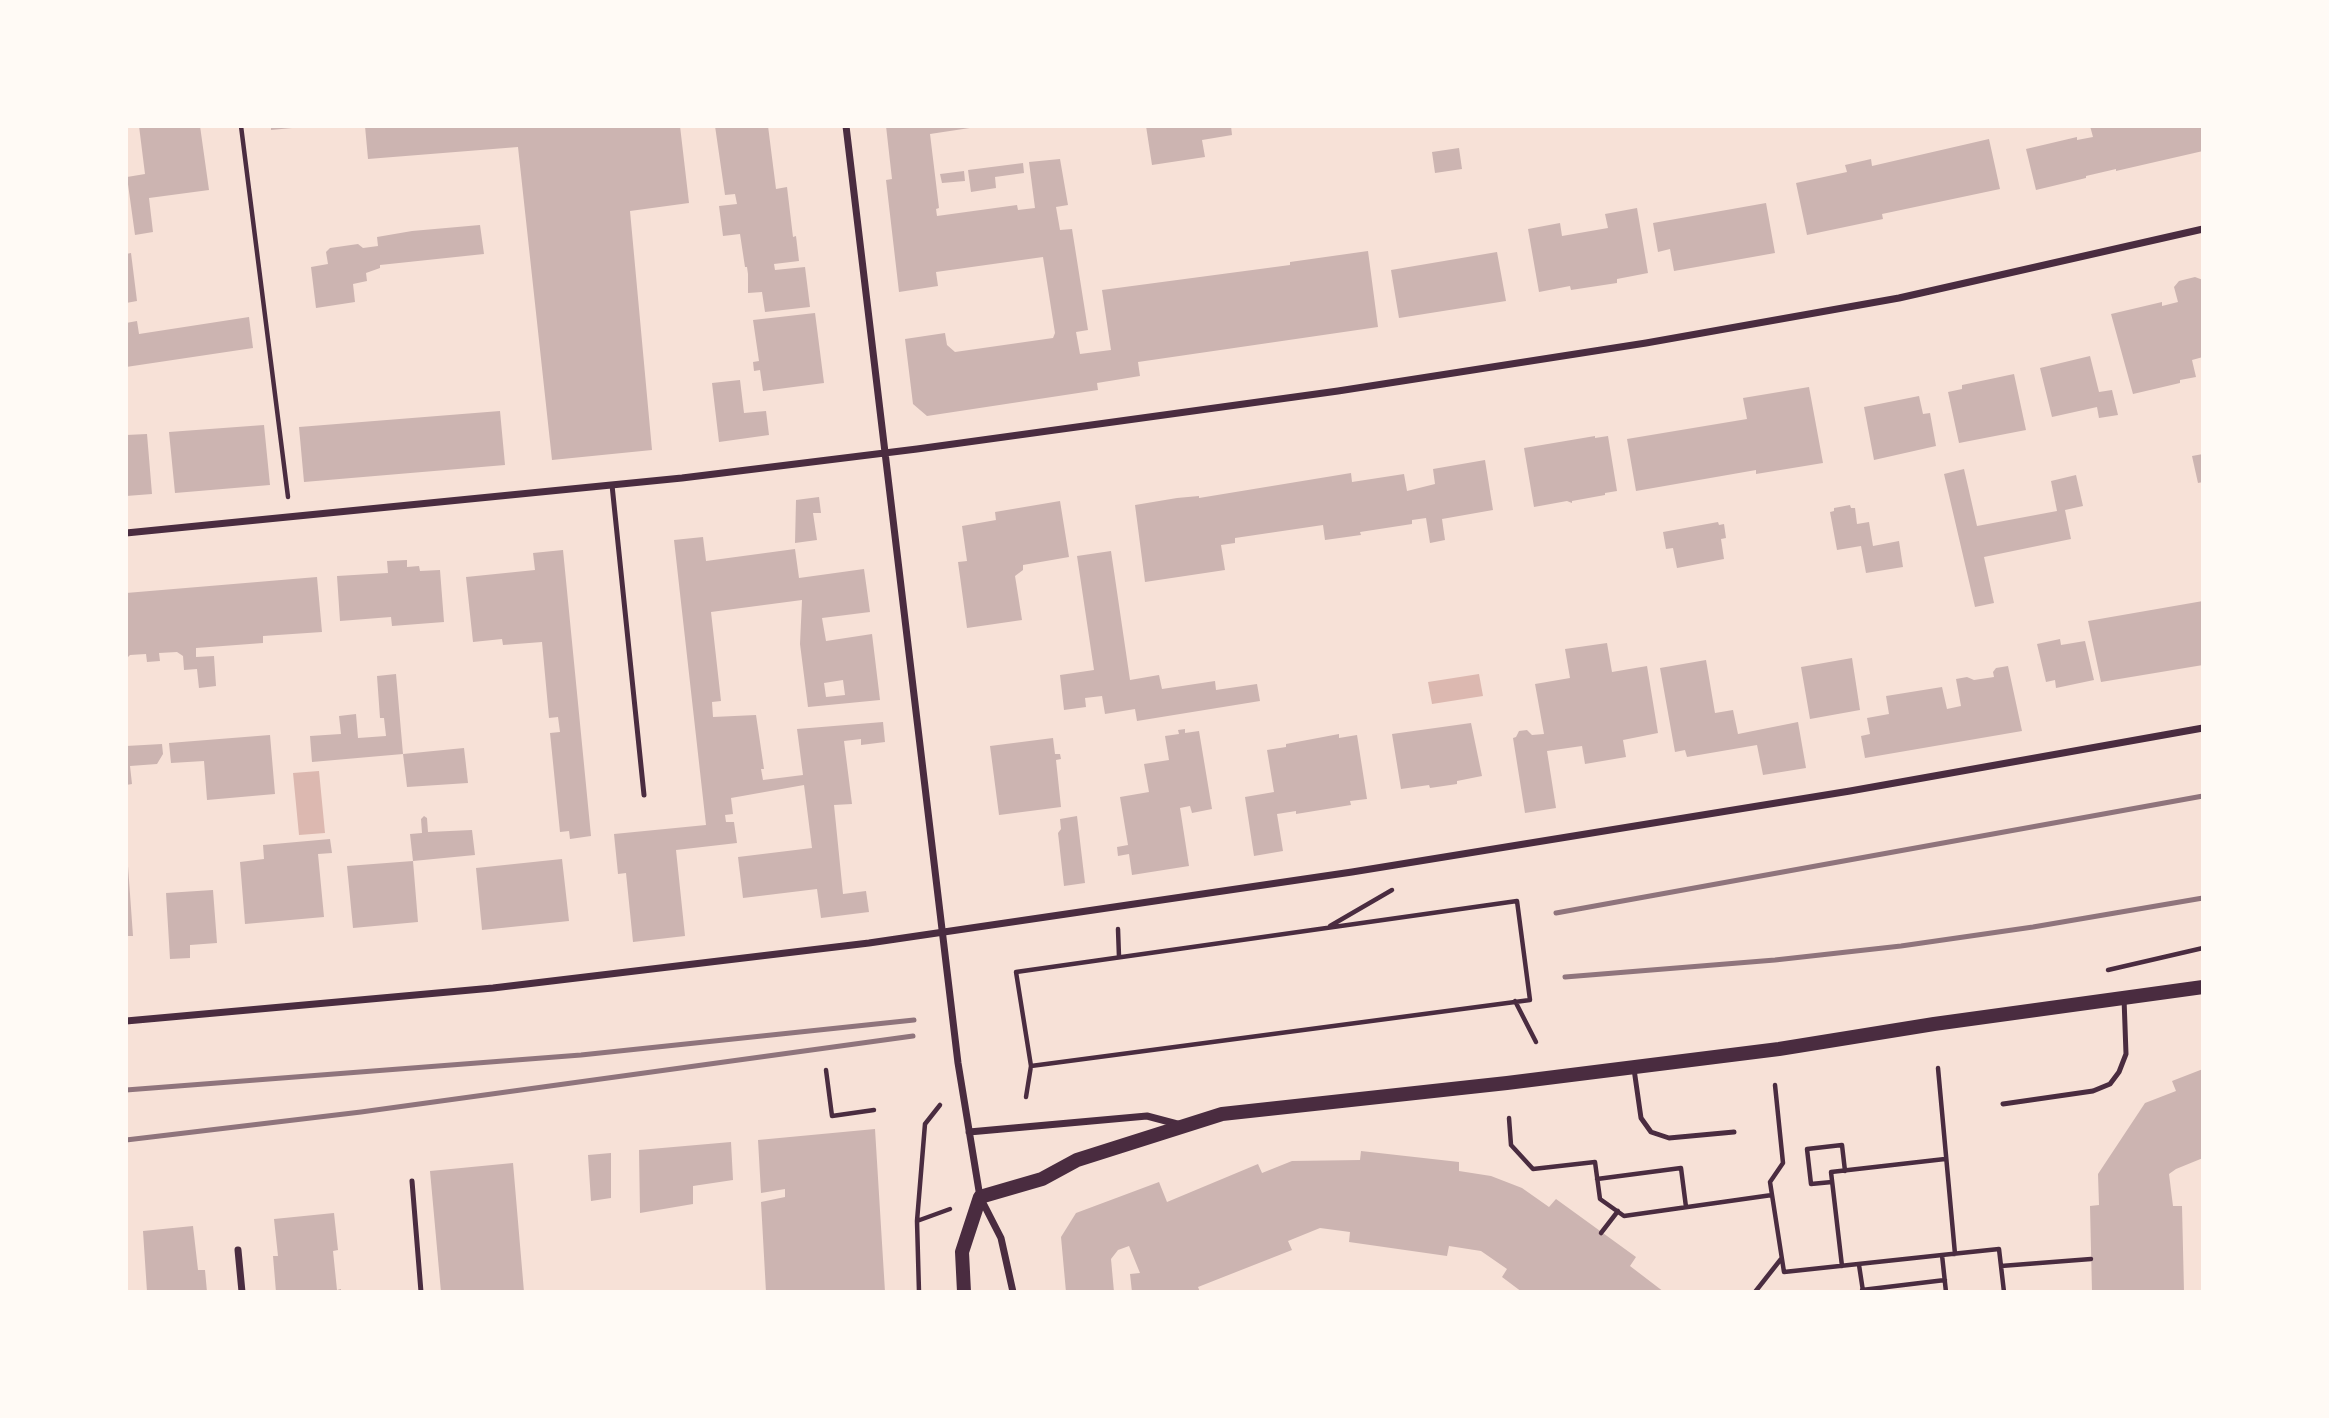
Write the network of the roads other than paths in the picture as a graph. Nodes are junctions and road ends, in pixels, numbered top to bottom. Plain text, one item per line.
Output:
1 (846, 126) edge
2 (2203, 229) edge
3 (884, 453) junction
4 (612, 485) junction
5 (126, 533) edge
6 (2203, 728) edge
7 (644, 795) dead end
8 (942, 932) junction
9 (2203, 987) edge
10 (2123, 998) junction
11 (126, 1021) edge
12 (1633, 1067) junction
13 (2003, 1104) dead end
14 (1182, 1125) junction
15 (969, 1132) junction
16 (1734, 1132) dead end
17 (412, 1181) dead end
18 (980, 1197) junction
19 (238, 1250) dead end
20 (242, 1292) edge
21 (421, 1292) edge
22 (964, 1292) edge
23 (1013, 1292) edge

1 - 3 street
2 - 3 street
3 - 4 street
3 - 8 street
4 - 5 street
4 - 7 lane
6 - 8 street
8 - 11 street
8 - 15 street
9 - 10 main road
10 - 12 main road
10 - 13 lane
12 - 14 main road
12 - 16 lane
14 - 15 street
14 - 18 main road
15 - 18 street
17 - 21 lane
18 - 22 main road
18 - 23 street
19 - 20 street

